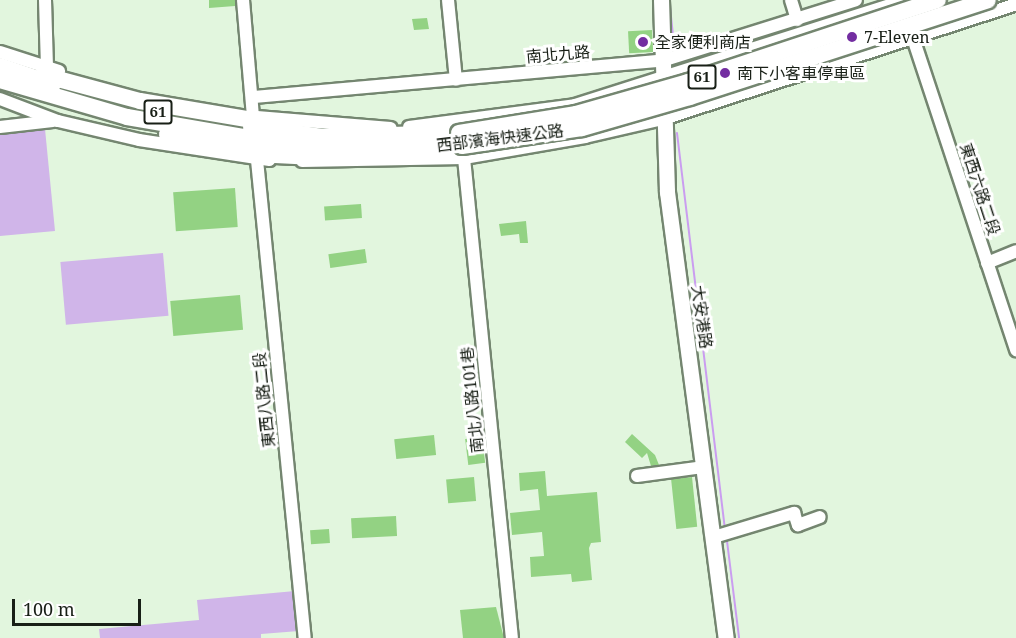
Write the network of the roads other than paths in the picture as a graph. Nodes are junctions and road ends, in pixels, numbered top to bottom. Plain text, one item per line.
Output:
1 (45, 0) edge
2 (243, 0) edge
3 (448, 0) edge
4 (790, 0) edge
5 (856, 0) edge
6 (903, 0) edge
7 (938, 0) edge
8 (988, 0) edge
9 (664, 1) edge
10 (1016, 4) edge
11 (822, 5) edge
12 (797, 20) junction
13 (913, 38) junction
14 (0, 52) edge
15 (665, 60) junction
16 (0, 65) edge
17 (47, 68) junction
18 (663, 77) junction
19 (456, 80) junction
20 (0, 82) edge
21 (254, 97) junction
22 (0, 99) edge
23 (253, 117) junction
24 (663, 119) junction
25 (58, 121) junction
26 (0, 127) edge
27 (384, 129) junction
28 (321, 143) junction
29 (462, 146) junction
30 (257, 160) junction
31 (394, 161) junction
32 (1016, 251) edge
33 (987, 263) junction
34 (1016, 350) edge
35 (704, 467) junction
36 (637, 476) dead end
37 (820, 517) dead end
38 (714, 537) junction
39 (305, 638) edge
40 (512, 638) edge
41 (726, 638) edge

1 - 17 street
2 - 21 street
3 - 19 street
4 - 12 street
5 - 11 street, 南北九路
6 - 18 street
7 - 29 highway, 西部濱海快速公路 / 61, bridge
8 - 29 highway, 西部濱海快速公路 / 61, bridge
9 - 15 main road, 大安港路
10 - 13 street
11 - 12 street, 南北九路
12 - 15 street, 南北九路
13 - 24 street
13 - 33 street, 東西六路二段
14 - 17 street
15 - 18 main road, 大安港路
15 - 19 street, 南北九路
16 - 27 highway
16 - 28 highway, 西部濱海快速公路 / 61
17 - 23 street
18 - 24 main road, 大安港路
18 - 27 street
19 - 21 street, 南北九路
20 - 28 highway, 西部濱海快速公路 / 61
20 - 31 highway
21 - 23 street
22 - 25 street
23 - 27 street
24 - 29 street
24 - 35 main road, 大安港路
25 - 26 street
25 - 30 street
28 - 29 highway, 西部濱海快速公路 / 61
29 - 31 street
29 - 40 street, 南北八路101巷
30 - 31 street
30 - 39 street, 東西八路二段
32 - 33 street
33 - 34 street, 東西六路二段
35 - 36 street
35 - 38 main road, 大安港路
37 - 38 street
38 - 41 main road, 大安港路

